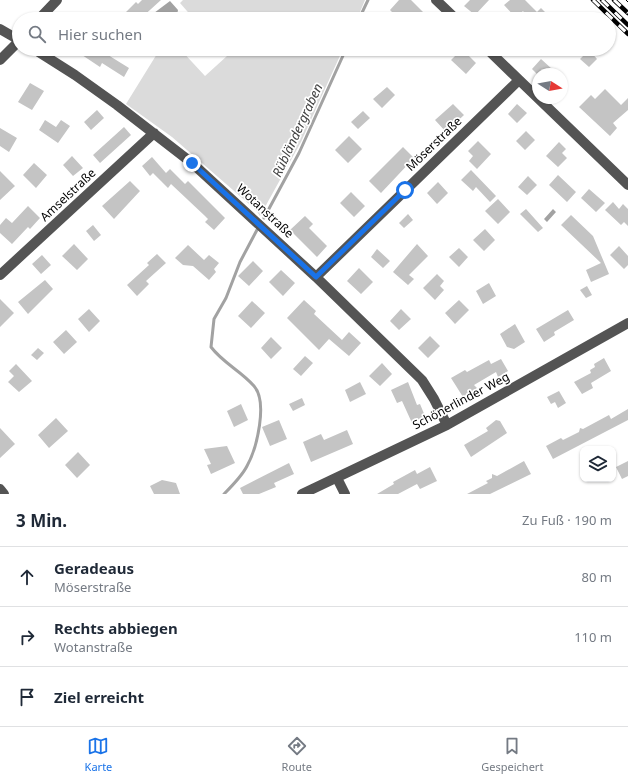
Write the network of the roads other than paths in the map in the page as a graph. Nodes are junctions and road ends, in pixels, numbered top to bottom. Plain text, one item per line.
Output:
1 (57, 0) edge
2 (436, 0) edge
3 (46, 12) edge
4 (449, 12) edge
5 (0, 29) edge
6 (12, 36) edge
7 (12, 47) edge
8 (45, 56) edge
9 (494, 56) edge
10 (0, 60) edge
11 (519, 80) junction
12 (154, 133) junction
13 (628, 185) edge
14 (0, 275) edge
15 (316, 277) junction
16 (628, 323) edge
17 (447, 425) junction
18 (337, 478) junction
19 (0, 489) edge
20 (4, 494) edge
21 (302, 494) edge
22 (345, 494) edge

1 - 3 street
2 - 4 street
5 - 6 street
7 - 10 street
8 - 12 street, Wotanstraße
9 - 11 street
11 - 13 street
11 - 15 street, Möserstraße
12 - 14 street, Amselstraße
12 - 15 street, Wotanstraße
15 - 17 street, Wotanstraße
16 - 17 street, Schönerlinder Weg
17 - 18 street, Schönerlinder Weg
18 - 21 street, Schönerlinder Weg
18 - 22 street
19 - 20 street

